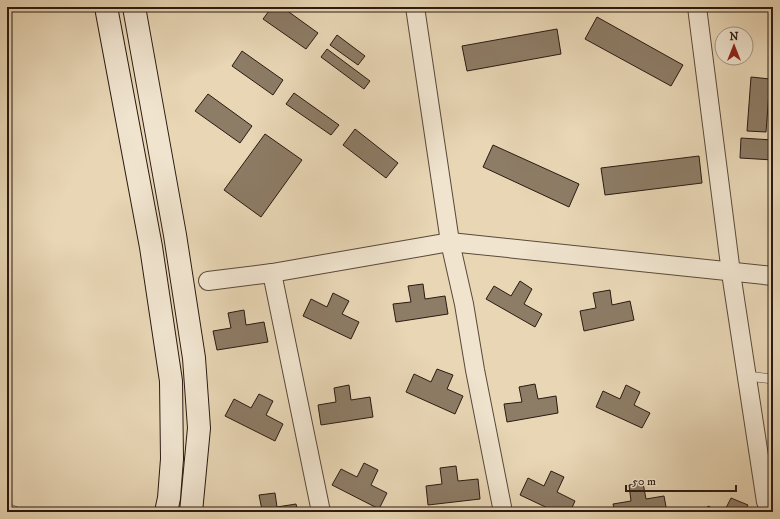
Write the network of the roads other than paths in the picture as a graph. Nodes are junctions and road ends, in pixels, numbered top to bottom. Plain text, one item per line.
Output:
1 (106, 7) edge
2 (134, 7) edge
3 (415, 7) edge
4 (697, 7) edge
5 (450, 242) junction
6 (272, 273) junction
7 (731, 273) junction
8 (773, 276) edge
9 (208, 281) dead end
10 (747, 376) junction
11 (773, 379) edge
12 (768, 495) edge
13 (7, 508) edge
14 (17, 512) edge
15 (166, 512) edge
16 (191, 512) edge
17 (321, 512) edge
18 (502, 512) edge

1 - 15 main road
2 - 16 main road
3 - 5 street
4 - 7 street
5 - 6 street
5 - 7 street
5 - 18 street
6 - 9 street
6 - 17 street
7 - 8 street
7 - 10 street
10 - 11 lane
10 - 12 street
13 - 14 lane

